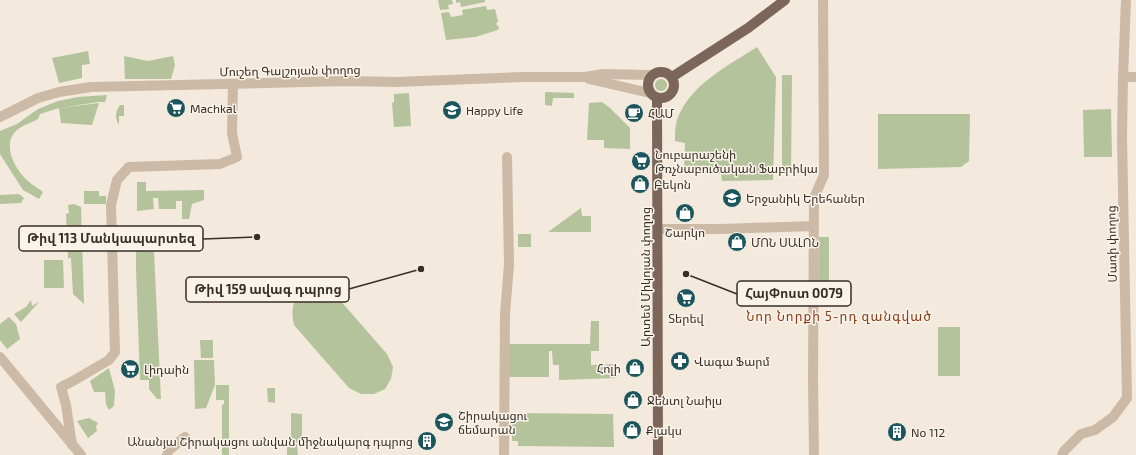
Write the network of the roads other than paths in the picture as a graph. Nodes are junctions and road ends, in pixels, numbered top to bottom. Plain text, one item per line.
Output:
1 (785, 0) edge
2 (823, 0) edge
3 (1126, 0) edge
4 (652, 75) junction
5 (672, 77) junction
6 (1123, 77) junction
7 (1136, 77) edge
8 (585, 78) junction
9 (233, 84) junction
10 (654, 96) junction
11 (0, 117) edge
12 (507, 157) dead end
13 (813, 226) junction
14 (658, 229) junction
15 (0, 357) edge
16 (185, 437) dead end
17 (72, 445) junction
18 (81, 455) edge
19 (168, 455) edge
20 (504, 455) edge
21 (658, 455) edge
22 (814, 455) edge
23 (1062, 455) edge

1 - 5 main road
2 - 13 street
3 - 6 street, Մառի փողոց
4 - 5 main road
4 - 8 street, Մուշեղ Գալշոյան փողոց
4 - 10 main road
5 - 10 main road
6 - 7 street
6 - 23 street, Մառի փողոց
8 - 9 street, Մուշեղ Գալշոյան փողոց
8 - 10 street, Մուշեղ Գալշոյան փողոց
9 - 11 street, Մուշեղ Գալշոյան փողոց
9 - 17 street
10 - 14 main road, Արտեմ Միկոյան փողոց
12 - 20 street
13 - 14 street
13 - 22 street
14 - 21 main road, Արտեմ Միկոյան փողոց
15 - 17 street
16 - 19 street
17 - 18 street

